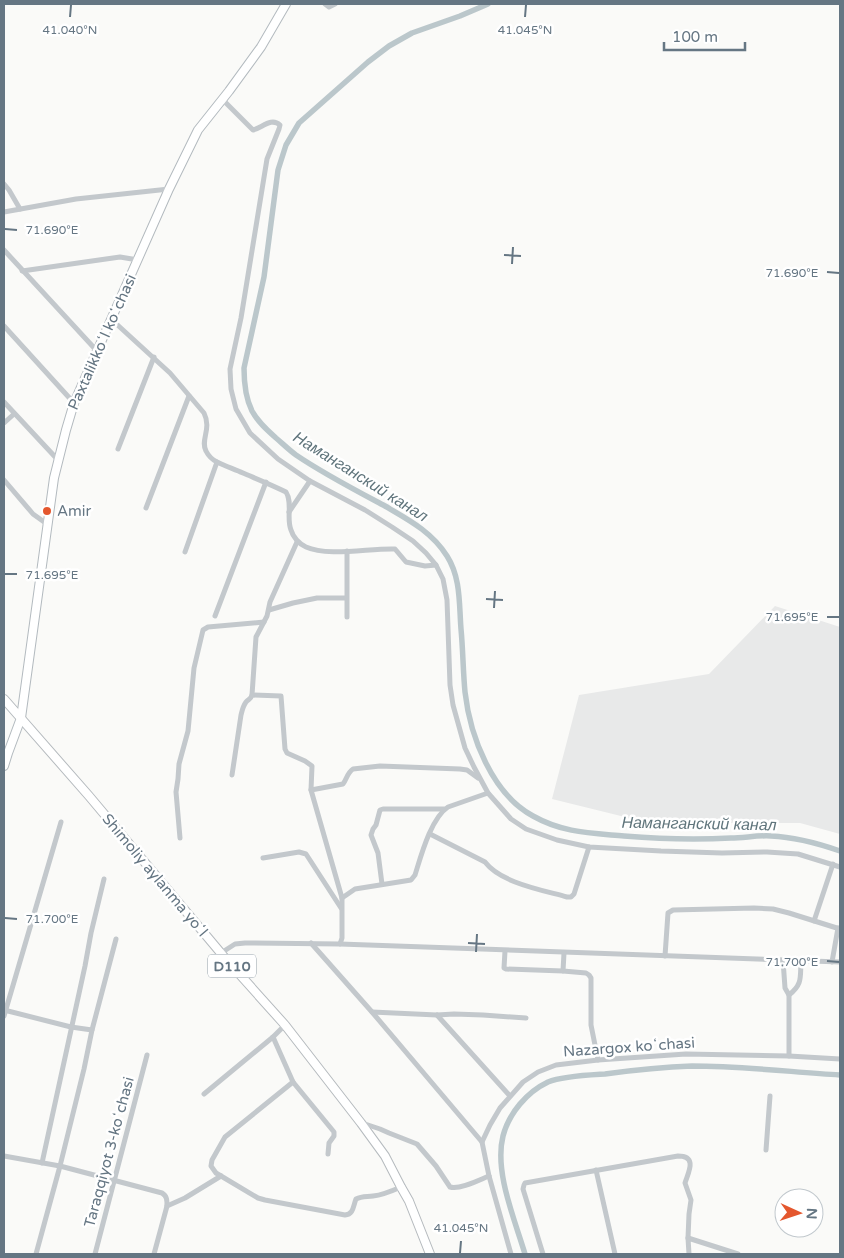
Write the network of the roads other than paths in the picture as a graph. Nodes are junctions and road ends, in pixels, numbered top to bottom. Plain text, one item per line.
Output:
1 (286, 4) edge
2 (325, 4) edge
3 (335, 4) edge
4 (222, 99) junction
5 (4, 184) edge
6 (169, 189) junction
7 (20, 209) junction
8 (4, 212) edge
9 (4, 250) edge
10 (138, 260) junction
11 (22, 271) junction
12 (111, 319) junction
13 (4, 326) edge
14 (97, 351) junction
15 (154, 357) junction
16 (189, 396) junction
17 (4, 402) edge
18 (74, 403) junction
19 (14, 414) junction
20 (4, 424) edge
21 (118, 449) dead end
22 (58, 460) junction
23 (217, 462) junction
24 (4, 480) edge
25 (310, 481) junction
26 (266, 482) junction
27 (146, 508) dead end
28 (289, 513) junction
29 (48, 524) junction
30 (297, 542) junction
31 (347, 551) junction
32 (185, 552) dead end
33 (436, 565) junction
34 (346, 596) junction
35 (269, 610) junction
36 (216, 616) dead end
37 (346, 618) dead end
38 (264, 622) junction
39 (252, 695) junction
40 (4, 699) edge
41 (21, 718) junction
42 (4, 766) edge
43 (232, 775) dead end
44 (481, 780) junction
45 (311, 790) junction
46 (488, 793) junction
47 (444, 810) junction
48 (61, 822) dead end
49 (430, 834) junction
50 (180, 838) dead end
51 (589, 847) junction
52 (263, 858) dead end
53 (833, 864) junction
54 (840, 867) edge
55 (104, 879) dead end
56 (382, 884) junction
57 (342, 898) junction
58 (341, 908) junction
59 (814, 921) junction
60 (839, 928) edge
61 (116, 939) dead end
62 (311, 943) junction
63 (340, 944) junction
64 (505, 951) junction
65 (221, 953) junction
66 (564, 953) junction
67 (665, 956) junction
68 (783, 960) junction
69 (800, 961) junction
70 (832, 962) junction
71 (840, 962) edge
72 (563, 971) junction
73 (788, 995) junction
74 (4, 1012) edge
75 (372, 1012) junction
76 (437, 1015) junction
77 (526, 1018) dead end
78 (284, 1025) junction
79 (72, 1027) junction
80 (92, 1030) junction
81 (274, 1037) junction
82 (147, 1055) dead end
83 (789, 1056) junction
84 (840, 1059) edge
85 (598, 1060) junction
86 (293, 1082) junction
87 (204, 1094) dead end
88 (510, 1096) junction
89 (770, 1096) dead end
90 (361, 1123) junction
91 (482, 1142) junction
92 (766, 1150) dead end
93 (328, 1154) dead end
94 (4, 1156) edge
95 (42, 1162) junction
96 (60, 1166) junction
97 (596, 1170) junction
98 (221, 1176) junction
99 (489, 1176) junction
100 (115, 1180) junction
101 (401, 1187) junction
102 (167, 1206) junction
103 (688, 1238) junction
104 (36, 1254) edge
105 (95, 1254) edge
106 (154, 1254) edge
107 (430, 1254) edge
108 (511, 1254) edge
109 (543, 1254) edge
110 (615, 1254) edge
111 (688, 1254) edge
112 (738, 1254) edge

1 - 4 street, Paxtalikkoʻl koʻchasi
2 - 3 street
4 - 6 street, Paxtalikkoʻl koʻchasi
4 - 25 street
5 - 7 street
6 - 7 street
6 - 10 street, Paxtalikkoʻl koʻchasi
7 - 8 street
9 - 11 street
10 - 11 street
10 - 12 street, Paxtalikkoʻl koʻchasi
11 - 14 street
12 - 14 street, Paxtalikkoʻl koʻchasi
12 - 15 street
13 - 18 street
14 - 18 street, Paxtalikkoʻl koʻchasi
15 - 16 street
15 - 21 street
16 - 23 street
16 - 27 street
17 - 19 street
18 - 22 street, Paxtalikkoʻl koʻchasi
19 - 20 street
19 - 22 street
22 - 29 street, Paxtalikkoʻl koʻchasi
23 - 26 street
23 - 32 street
24 - 29 street
25 - 28 street
25 - 33 street
26 - 28 street
26 - 36 street
28 - 30 street
29 - 41 street, Paxtalikkoʻl koʻchasi
30 - 31 street
30 - 35 street
31 - 33 street
31 - 34 street
33 - 44 street
34 - 35 street
34 - 37 street
35 - 38 street
38 - 39 street
38 - 50 street
39 - 43 street
39 - 45 street
40 - 41 street, Shimoliy aylanma yoʻl / D110
41 - 42 street, Paxtalikkoʻl koʻchasi
41 - 65 street, Shimoliy aylanma yoʻl / D110
44 - 45 street
44 - 46 street
45 - 57 street
46 - 47 street
46 - 51 street
47 - 49 street
47 - 56 street
48 - 74 street
49 - 51 street
49 - 56 street
51 - 53 street
52 - 58 street
53 - 54 street
53 - 59 street
55 - 79 street
56 - 57 street
57 - 58 street
58 - 63 street
59 - 60 street
59 - 67 street
60 - 70 street
61 - 80 street
62 - 63 street
62 - 65 street
62 - 75 street
63 - 64 street
64 - 66 street
64 - 72 street
65 - 78 street, Shimoliy aylanma yoʻl / D110
66 - 67 street
66 - 72 street
67 - 68 street
68 - 69 street
68 - 73 street
69 - 70 street
69 - 73 street
70 - 71 street
72 - 85 street
73 - 83 street
74 - 79 street
75 - 76 street
75 - 91 street
76 - 77 street
76 - 88 street
78 - 81 street
78 - 90 street, Shimoliy aylanma yoʻl / D110
79 - 80 street
79 - 95 street
80 - 96 street
81 - 86 street
81 - 87 street
82 - 100 street, Taraqqiyot 3-koʻchasi
83 - 84 street, Nazargox koʻchasi
83 - 85 street, Nazargox koʻchasi
85 - 88 street, Nazargox koʻchasi
86 - 93 street
86 - 98 street
88 - 91 street, Nazargox koʻchasi
89 - 92 street
90 - 99 street
90 - 101 street, Shimoliy aylanma yoʻl / D110
91 - 99 street
94 - 95 street
95 - 96 street
96 - 100 street
96 - 104 street
97 - 103 street
97 - 109 street
97 - 110 street
98 - 101 street
98 - 102 street
99 - 108 street
100 - 102 street
100 - 105 street, Taraqqiyot 3-koʻchasi
101 - 107 street, Shimoliy aylanma yoʻl / D110
102 - 106 street
103 - 111 street
103 - 112 street

